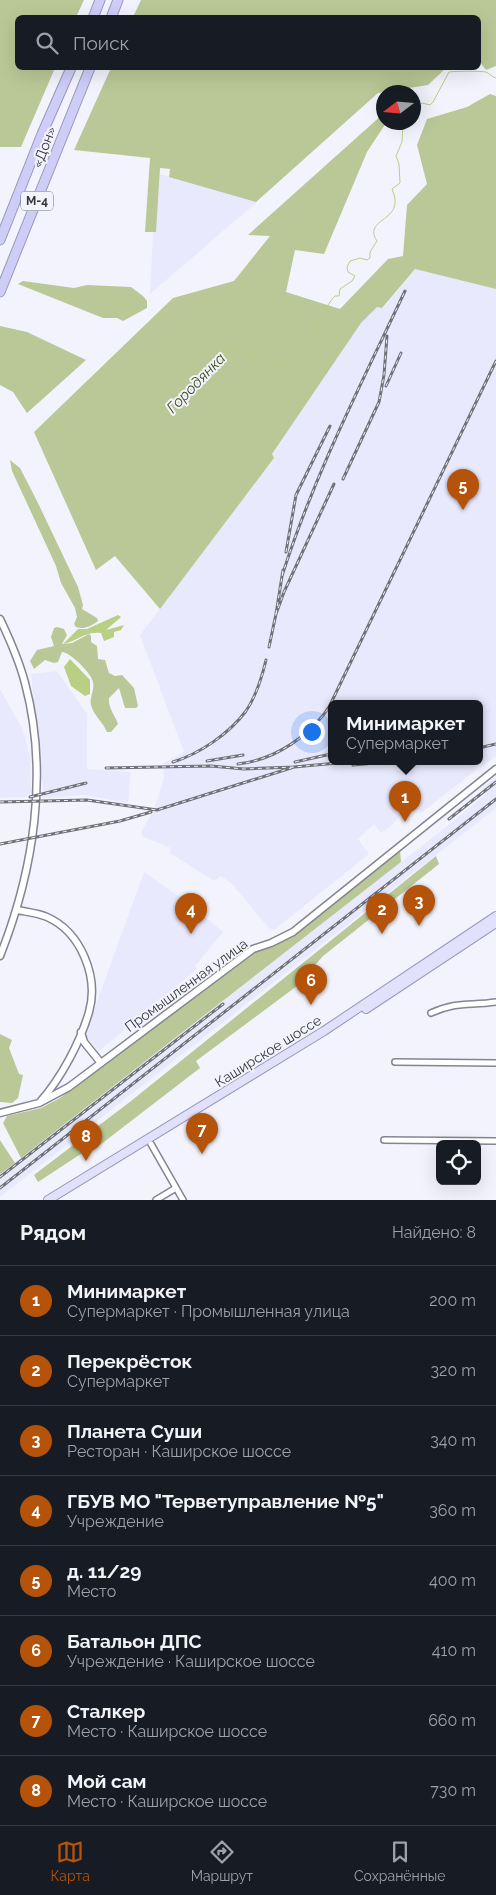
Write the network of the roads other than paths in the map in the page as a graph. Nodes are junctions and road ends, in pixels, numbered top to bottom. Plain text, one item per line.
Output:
1 (100, 0) edge
2 (118, 0) edge
3 (94, 15) edge
4 (112, 15) edge
5 (70, 70) edge
6 (89, 70) edge
7 (0, 240) edge
8 (0, 292) edge
9 (0, 619) edge
10 (496, 769) edge
11 (17, 910) junction
12 (496, 916) edge
13 (496, 923) edge
14 (0, 956) edge
15 (496, 1002) edge
16 (432, 1013) dead end
17 (81, 1032) junction
18 (396, 1062) dead end
19 (101, 1063) junction
20 (496, 1063) edge
21 (39, 1103) junction
22 (0, 1113) edge
23 (384, 1140) dead end
24 (496, 1142) edge
25 (150, 1144) junction
26 (176, 1188) junction
27 (48, 1200) edge
28 (57, 1200) edge
29 (156, 1200) edge
30 (183, 1200) edge

1 - 3 highway
2 - 4 highway
5 - 7 highway, «Дон» / М-4
6 - 8 highway, «Дон» / М-4
9 - 11 street
10 - 19 street, Промышленная улица
11 - 14 street
11 - 17 street
12 - 27 main road, Каширское шоссе
13 - 25 main road, Каширское шоссе
15 - 16 street
17 - 19 street
17 - 21 street
18 - 20 street
19 - 21 street, Промышленная улица
21 - 22 street, Промышленная улица
23 - 24 street
25 - 26 street
25 - 28 main road, Каширское шоссе
26 - 29 street
26 - 30 street

